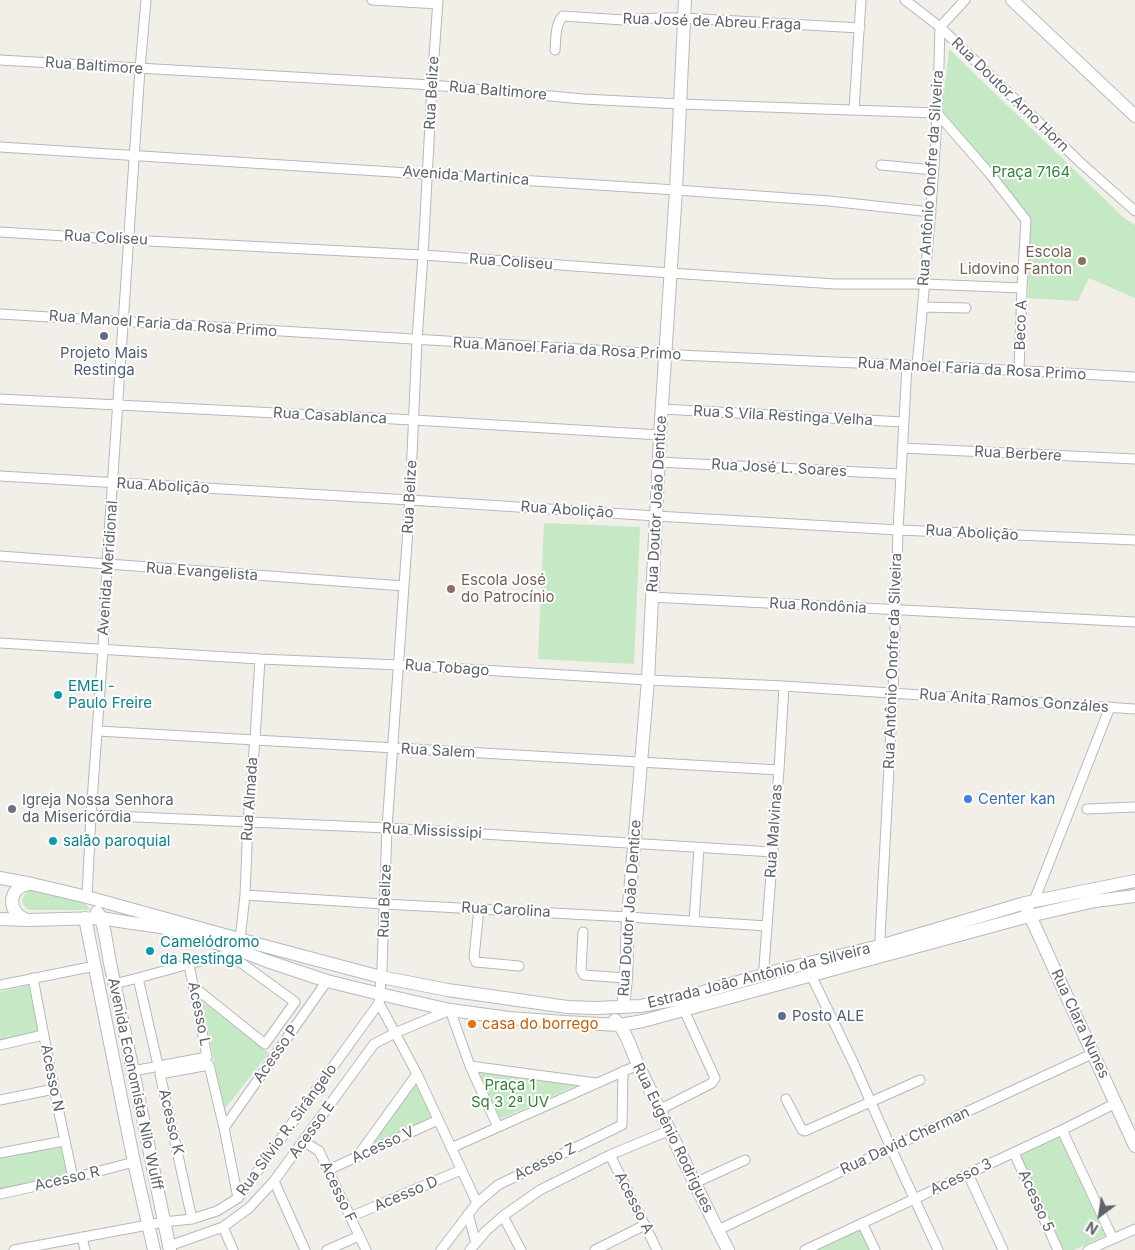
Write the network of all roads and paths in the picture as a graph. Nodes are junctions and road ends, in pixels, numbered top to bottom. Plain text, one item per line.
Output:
1 (146, 0) edge
2 (372, 0) edge
3 (685, 0) edge
4 (862, 0) edge
5 (905, 0) edge
6 (965, 0) edge
7 (1012, 0) edge
8 (438, 2) edge
9 (684, 18) junction
10 (940, 27) junction
11 (860, 28) junction
12 (555, 50) dead end
13 (0, 60) edge
14 (140, 69) junction
15 (432, 85) junction
16 (680, 104) junction
17 (854, 110) junction
18 (937, 113) junction
19 (1135, 116) edge
20 (0, 147) edge
21 (135, 155) junction
22 (881, 165) dead end
23 (934, 170) junction
24 (428, 174) junction
25 (676, 190) junction
26 (1135, 211) edge
27 (931, 212) junction
28 (0, 232) edge
29 (130, 240) junction
30 (423, 255) junction
31 (670, 273) junction
32 (926, 284) junction
33 (1022, 288) junction
34 (923, 307) junction
35 (966, 308) dead end
36 (0, 314) edge
37 (124, 321) junction
38 (417, 340) junction
39 (666, 354) junction
40 (907, 365) junction
41 (917, 366) junction
42 (1019, 370) junction
43 (1135, 378) edge
44 (0, 399) edge
45 (119, 405) junction
46 (662, 409) junction
47 (414, 420) junction
48 (903, 422) junction
49 (660, 435) junction
50 (902, 448) junction
51 (1135, 459) edge
52 (658, 462) junction
53 (900, 474) junction
54 (0, 476) edge
55 (114, 483) junction
56 (410, 500) junction
57 (656, 516) junction
58 (898, 530) junction
59 (1135, 540) edge
60 (0, 556) edge
61 (108, 565) junction
62 (404, 586) junction
63 (651, 597) junction
64 (896, 610) junction
65 (1135, 622) edge
66 (0, 643) edge
67 (103, 649) junction
68 (260, 659) junction
69 (399, 665) junction
70 (648, 680) junction
71 (784, 686) junction
72 (893, 693) junction
73 (1110, 707) junction
74 (1135, 709) edge
75 (98, 731) junction
76 (255, 739) junction
77 (393, 748) junction
78 (641, 763) junction
79 (779, 770) junction
80 (1135, 807) edge
81 (1087, 809) dead end
82 (91, 815) junction
83 (248, 822) junction
84 (387, 828) junction
85 (634, 844) junction
86 (699, 848) junction
87 (773, 852) junction
88 (0, 878) edge
89 (1135, 881) edge
90 (32, 884) junction
91 (245, 895) junction
92 (1135, 896) edge
93 (87, 897) junction
94 (1029, 902) junction
95 (384, 904) junction
96 (479, 909) junction
97 (1029, 916) junction
98 (628, 917) junction
99 (85, 918) junction
100 (101, 918) junction
101 (0, 919) edge
102 (28, 920) junction
103 (694, 921) junction
104 (132, 923) junction
105 (767, 926) junction
106 (583, 932) dead end
107 (233, 947) junction
108 (108, 948) junction
109 (880, 951) junction
110 (190, 964) junction
111 (95, 966) junction
112 (519, 966) dead end
113 (809, 970) junction
114 (766, 975) junction
115 (782, 976) junction
116 (381, 977) junction
117 (33, 978) junction
118 (138, 978) junction
119 (626, 978) junction
120 (327, 981) junction
121 (114, 984) junction
122 (0, 985) edge
123 (194, 987) junction
124 (742, 988) junction
125 (448, 990) junction
126 (383, 998) junction
127 (623, 1007) junction
128 (596, 1008) junction
129 (450, 1010) junction
130 (684, 1010) junction
131 (620, 1025) junction
132 (395, 1033) junction
133 (43, 1035) junction
134 (0, 1045) edge
135 (1094, 1054) junction
136 (208, 1061) junction
137 (158, 1065) junction
138 (638, 1065) junction
139 (470, 1066) junction
140 (133, 1071) junction
141 (623, 1071) junction
142 (417, 1074) junction
143 (920, 1080) dead end
144 (597, 1083) junction
145 (54, 1089) junction
146 (786, 1099) dead end
147 (0, 1100) edge
148 (870, 1101) junction
149 (1116, 1104) junction
150 (660, 1109) junction
151 (438, 1120) junction
152 (498, 1127) junction
153 (224, 1128) junction
154 (670, 1130) junction
155 (1062, 1130) junction
156 (64, 1141) junction
157 (304, 1141) junction
158 (1135, 1146) edge
159 (451, 1148) junction
160 (891, 1148) junction
161 (1014, 1152) junction
162 (0, 1153) edge
163 (610, 1155) junction
164 (357, 1157) junction
165 (745, 1160) dead end
166 (134, 1162) junction
167 (328, 1170) junction
168 (461, 1170) junction
169 (968, 1174) junction
170 (73, 1178) junction
171 (274, 1181) junction
172 (695, 1183) junction
173 (0, 1194) edge
174 (238, 1198) junction
175 (914, 1198) junction
176 (477, 1203) junction
177 (468, 1214) junction
178 (504, 1216) junction
179 (350, 1217) junction
180 (192, 1218) junction
181 (164, 1222) junction
182 (862, 1223) junction
183 (148, 1225) junction
184 (645, 1225) junction
185 (223, 1227) junction
186 (1135, 1229) edge
187 (718, 1230) junction
188 (359, 1236) junction
189 (82, 1237) junction
190 (1114, 1239) junction
191 (473, 1246) edge
192 (170, 1248) edge
193 (14, 1250) edge
194 (85, 1250) edge
195 (154, 1250) edge
196 (233, 1250) edge
197 (305, 1250) edge
198 (327, 1250) edge
199 (366, 1250) edge
200 (441, 1250) edge
201 (521, 1250) edge
202 (595, 1250) edge
203 (657, 1250) edge
204 (728, 1250) edge
205 (805, 1250) edge
206 (875, 1250) edge
207 (938, 1250) edge
208 (1003, 1250) edge
209 (1058, 1250) edge
210 (1088, 1250) edge

1 - 14 street, Avenida Meridional
2 - 8 street
3 - 9 main road, Rua Doutor João Dentice
4 - 11 street
5 - 10 street, Rua Doutor Arno Horn
6 - 10 street
7 - 19 main road
8 - 15 street, Rua Belize
9 - 11 street, Rua José de Abreu Fraga
9 - 12 street, Rua José de Abreu Fraga
9 - 16 main road, Rua Doutor João Dentice
10 - 18 street, Rua Antônio Onofre da Silveira
10 - 26 street, Rua Doutor Arno Horn
11 - 17 street
13 - 14 street, Rua Baltimore
14 - 15 street, Rua Baltimore
14 - 21 street, Avenida Meridional
15 - 16 street, Rua Baltimore
15 - 24 street, Rua Belize
16 - 17 street, Rua Baltimore
16 - 25 main road, Rua Doutor João Dentice
17 - 18 street, Rua Baltimore
18 - 23 street, Rua Antônio Onofre da Silveira
18 - 33 street, Beco A
20 - 21 street, Avenida Martinica
21 - 24 street, Avenida Martinica
21 - 29 street, Avenida Meridional
22 - 23 street
23 - 27 street, Rua Antônio Onofre da Silveira
24 - 25 street, Avenida Martinica
24 - 30 street, Rua Belize
25 - 27 street, Avenida Martinica
25 - 31 main road, Rua Doutor João Dentice
27 - 32 street, Rua Antônio Onofre da Silveira
28 - 29 street, Rua Coliseu
29 - 30 street, Rua Coliseu
29 - 37 street, Avenida Meridional
30 - 31 street, Rua Coliseu
30 - 38 street, Rua Belize
31 - 32 street, Rua Coliseu
31 - 39 main road, Rua Doutor João Dentice
32 - 33 street, Rua Coliseu
32 - 34 street, Rua Antônio Onofre da Silveira
33 - 42 street, Beco A
34 - 35 street
34 - 41 street, Rua Antônio Onofre da Silveira
36 - 37 street, Rua Manoel Faria da Rosa Primo
37 - 38 street, Rua Manoel Faria da Rosa Primo
37 - 45 street, Avenida Meridional
38 - 39 street, Rua Manoel Faria da Rosa Primo
38 - 47 street, Rua Belize
39 - 40 street, Rua Manoel Faria da Rosa Primo
39 - 46 main road, Rua Doutor João Dentice
40 - 41 street, Rua Manoel Faria da Rosa Primo
40 - 48 street, Rua Antônio Onofre da Silveira
41 - 42 street, Rua Manoel Faria da Rosa Primo
42 - 43 street, Rua Manoel Faria da Rosa Primo
44 - 45 street, Rua Casablanca
45 - 47 street, Rua Casablanca
45 - 55 street, Avenida Meridional
46 - 48 street, Rua S Vila Restinga Velha
46 - 49 main road, Rua Doutor João Dentice
47 - 49 street, Rua Casablanca
47 - 56 street, Rua Belize
48 - 50 street, Rua Antônio Onofre da Silveira
49 - 52 main road, Rua Doutor João Dentice
50 - 51 street, Rua Berbere
50 - 53 street, Rua Antônio Onofre da Silveira
52 - 53 street, Rua José L. Soares
52 - 57 main road, Rua Doutor João Dentice
53 - 58 street, Rua Antônio Onofre da Silveira
54 - 55 street, Rua Abolição
55 - 56 street, Rua Abolição
55 - 61 street, Avenida Meridional
56 - 57 street, Rua Abolição
56 - 62 street, Rua Belize
57 - 58 street, Rua Abolição
57 - 63 main road, Rua Doutor João Dentice
58 - 59 street, Rua Abolição
58 - 64 street, Rua Antônio Onofre da Silveira
60 - 61 street, Rua Evangelista
61 - 62 street, Rua Evangelista
61 - 67 street, Avenida Meridional
62 - 69 street, Rua Belize
63 - 64 street, Rua Rondônia
63 - 70 main road, Rua Doutor João Dentice
64 - 65 street, Rua Rondônia
64 - 72 street, Rua Antônio Onofre da Silveira
66 - 67 street, Rua Tobago
67 - 68 street, Rua Tobago
67 - 75 street, Avenida Meridional
68 - 69 street, Rua Tobago
68 - 76 street, Rua Almada
69 - 70 street, Rua Tobago
69 - 77 street, Rua Belize
70 - 71 street, Rua Tobago
70 - 78 main road, Rua Doutor João Dentice
71 - 72 street, Rua Tobago
71 - 79 street, Rua Malvinas
72 - 73 street, Rua Anita Ramos Gonzáles
72 - 109 street, Rua Antônio Onofre da Silveira
73 - 74 street, Rua Anita Ramos Gonzáles
73 - 94 street
75 - 76 street, Rua Salem
75 - 82 street, Avenida Meridional
76 - 77 street, Rua Salem
76 - 83 street, Rua Almada
77 - 78 street, Rua Salem
77 - 84 street, Rua Belize
78 - 79 street, Rua Salem
78 - 85 main road, Rua Doutor João Dentice
79 - 87 street, Rua Malvinas
80 - 81 street
82 - 83 street, Rua Mississipi
82 - 93 street, Avenida Meridional
83 - 84 street, Rua Mississipi
83 - 91 street, Rua Almada
84 - 85 street, Rua Mississipi
84 - 95 street, Rua Belize
85 - 86 street, Rua Mississipi
85 - 98 main road, Rua Doutor João Dentice
86 - 87 street, Rua Mississipi
86 - 103 street
87 - 105 street, Rua Malvinas
88 - 90 main road, Estrada João Antônio da Silveira
89 - 94 main road, Estrada João Antônio da Silveira
90 - 93 main road, Estrada João Antônio da Silveira
90 - 102 main road
91 - 95 street, Rua Carolina
91 - 107 street, Rua Almada
92 - 97 main road, Estrada João Antônio da Silveira
93 - 100 main road
93 - 107 main road, Estrada João Antônio da Silveira
94 - 97 main road, Rua Clara Nunes
94 - 109 main road, Estrada João Antônio da Silveira
95 - 96 street, Rua Carolina
95 - 116 street, Rua Belize
96 - 98 street, Rua Carolina
96 - 112 street
97 - 109 main road, Estrada João Antônio da Silveira
97 - 135 main road, Rua Clara Nunes
98 - 103 street, Rua Carolina
98 - 119 main road, Rua Doutor João Dentice
99 - 100 main road, Estrada João Antônio da Silveira
99 - 102 main road, Estrada João Antônio da Silveira
99 - 111 main road, Avenida Economista Nilo Wulff
100 - 104 main road, Estrada João Antônio da Silveira
100 - 108 main road, Avenida Economista Nilo Wulff
101 - 102 main road, Estrada João Antônio da Silveira
103 - 105 street, Rua Carolina
104 - 107 main road, Estrada João Antônio da Silveira
104 - 108 main road
105 - 114 street, Rua Malvinas
106 - 119 street
107 - 110 street
107 - 116 main road, Estrada João Antônio da Silveira
107 - 120 main road, Estrada João Antônio da Silveira
107 - 123 street
108 - 121 main road, Avenida Economista Nilo Wulff
109 - 113 main road, Estrada João Antônio da Silveira
110 - 118 street, Acesso L
110 - 123 street, Acesso L
111 - 117 street
111 - 166 main road, Avenida Economista Nilo Wulff
113 - 115 main road, Estrada João Antônio da Silveira
113 - 148 street
114 - 115 main road, Estrada João Antônio da Silveira
114 - 124 main road, Estrada João Antônio da Silveira
115 - 124 main road, Estrada João Antônio da Silveira
116 - 125 main road, Estrada João Antônio da Silveira
116 - 126 street, Rua Belize
117 - 122 street
117 - 133 street, Acesso N
118 - 121 street, Acesso L
118 - 137 street
119 - 127 main road, Rua Doutor João Dentice
120 - 126 main road, Estrada João Antônio da Silveira
120 - 153 street, Acesso P
121 - 140 main road, Avenida Economista Nilo Wulff
123 - 136 street, Acesso L
124 - 127 main road, Estrada João Antônio da Silveira
124 - 130 main road, Estrada João Antônio da Silveira
125 - 126 main road
125 - 128 main road, Estrada João Antônio da Silveira
126 - 129 main road, Estrada João Antônio da Silveira
126 - 132 street
126 - 174 street, Rua Sílvio R. Sirângelo
127 - 128 main road, Estrada João Antônio da Silveira
128 - 131 main road
129 - 131 main road, Estrada João Antônio da Silveira
129 - 132 street, Acesso E
129 - 139 street
130 - 131 main road, Estrada João Antônio da Silveira
130 - 150 street
131 - 138 main road, Rua Eugênio Rodrigues
132 - 142 street
132 - 157 street, Acesso E
133 - 134 street
133 - 145 street, Acesso N
135 - 149 main road, Rua Clara Nunes
135 - 160 street, Rua David Cherman
136 - 137 street
136 - 153 street
136 - 180 street, Acesso K
137 - 140 street
138 - 141 street
138 - 150 main road, Rua Eugênio Rodrigues
139 - 144 street
139 - 152 street
140 - 181 main road, Avenida Economista Nilo Wulff
141 - 144 street
141 - 176 street, Acesso Z
142 - 151 street
142 - 164 street
143 - 148 street
144 - 152 street
145 - 147 street
145 - 156 street, Acesso N
146 - 148 street
148 - 160 street
149 - 155 street, Acesso 3
149 - 158 main road, Rua Clara Nunes
150 - 154 main road, Rua Eugênio Rodrigues
151 - 159 street
151 - 164 street, Acesso V
152 - 159 street
153 - 174 street
154 - 163 street
154 - 172 main road, Rua Eugênio Rodrigues
155 - 161 street, Acesso 3
155 - 190 street
156 - 162 street
156 - 170 street, Acesso N
157 - 167 street, Acesso F
157 - 171 street, Acesso E
159 - 168 street
160 - 175 street
160 - 187 street, Rua David Cherman
161 - 169 street, Acesso 3
161 - 209 street, Acesso 5
163 - 178 street
163 - 184 street, Acesso A
164 - 167 street, Acesso V
165 - 172 street
166 - 170 street, Acesso R
166 - 183 main road, Avenida Economista Nilo Wulff
167 - 179 street, Acesso F
168 - 176 street
168 - 179 street, Acesso D
169 - 175 street, Acesso 3
169 - 208 street
170 - 173 street, Acesso R
171 - 185 street, Acesso E
171 - 197 street
172 - 187 main road, Rua Eugênio Rodrigues
174 - 180 street, Rua Sílvio R. Sirângelo
175 - 182 street, Acesso 3
175 - 207 street
176 - 177 street, Acesso Z
177 - 191 street
177 - 200 street, Acesso Z
178 - 191 street
178 - 201 street
179 - 188 street, Acesso F
180 - 181 street, Rua Sílvio R. Sirângelo
181 - 183 street, Rua Sílvio R. Sirângelo
181 - 192 main road, Avenida Economista Nilo Wulff
182 - 205 street, Acesso 3
182 - 206 street
183 - 189 street, Rua Sílvio R. Sirângelo
183 - 195 main road, Avenida Economista Nilo Wulff
184 - 202 street
184 - 203 street, Acesso A
185 - 192 street, Acesso E
185 - 196 street
186 - 190 street
187 - 204 main road, Rua Eugênio Rodrigues
188 - 198 street
188 - 199 street, Acesso F
189 - 193 street, Rua Sílvio R. Sirângelo
189 - 194 street
190 - 210 street

